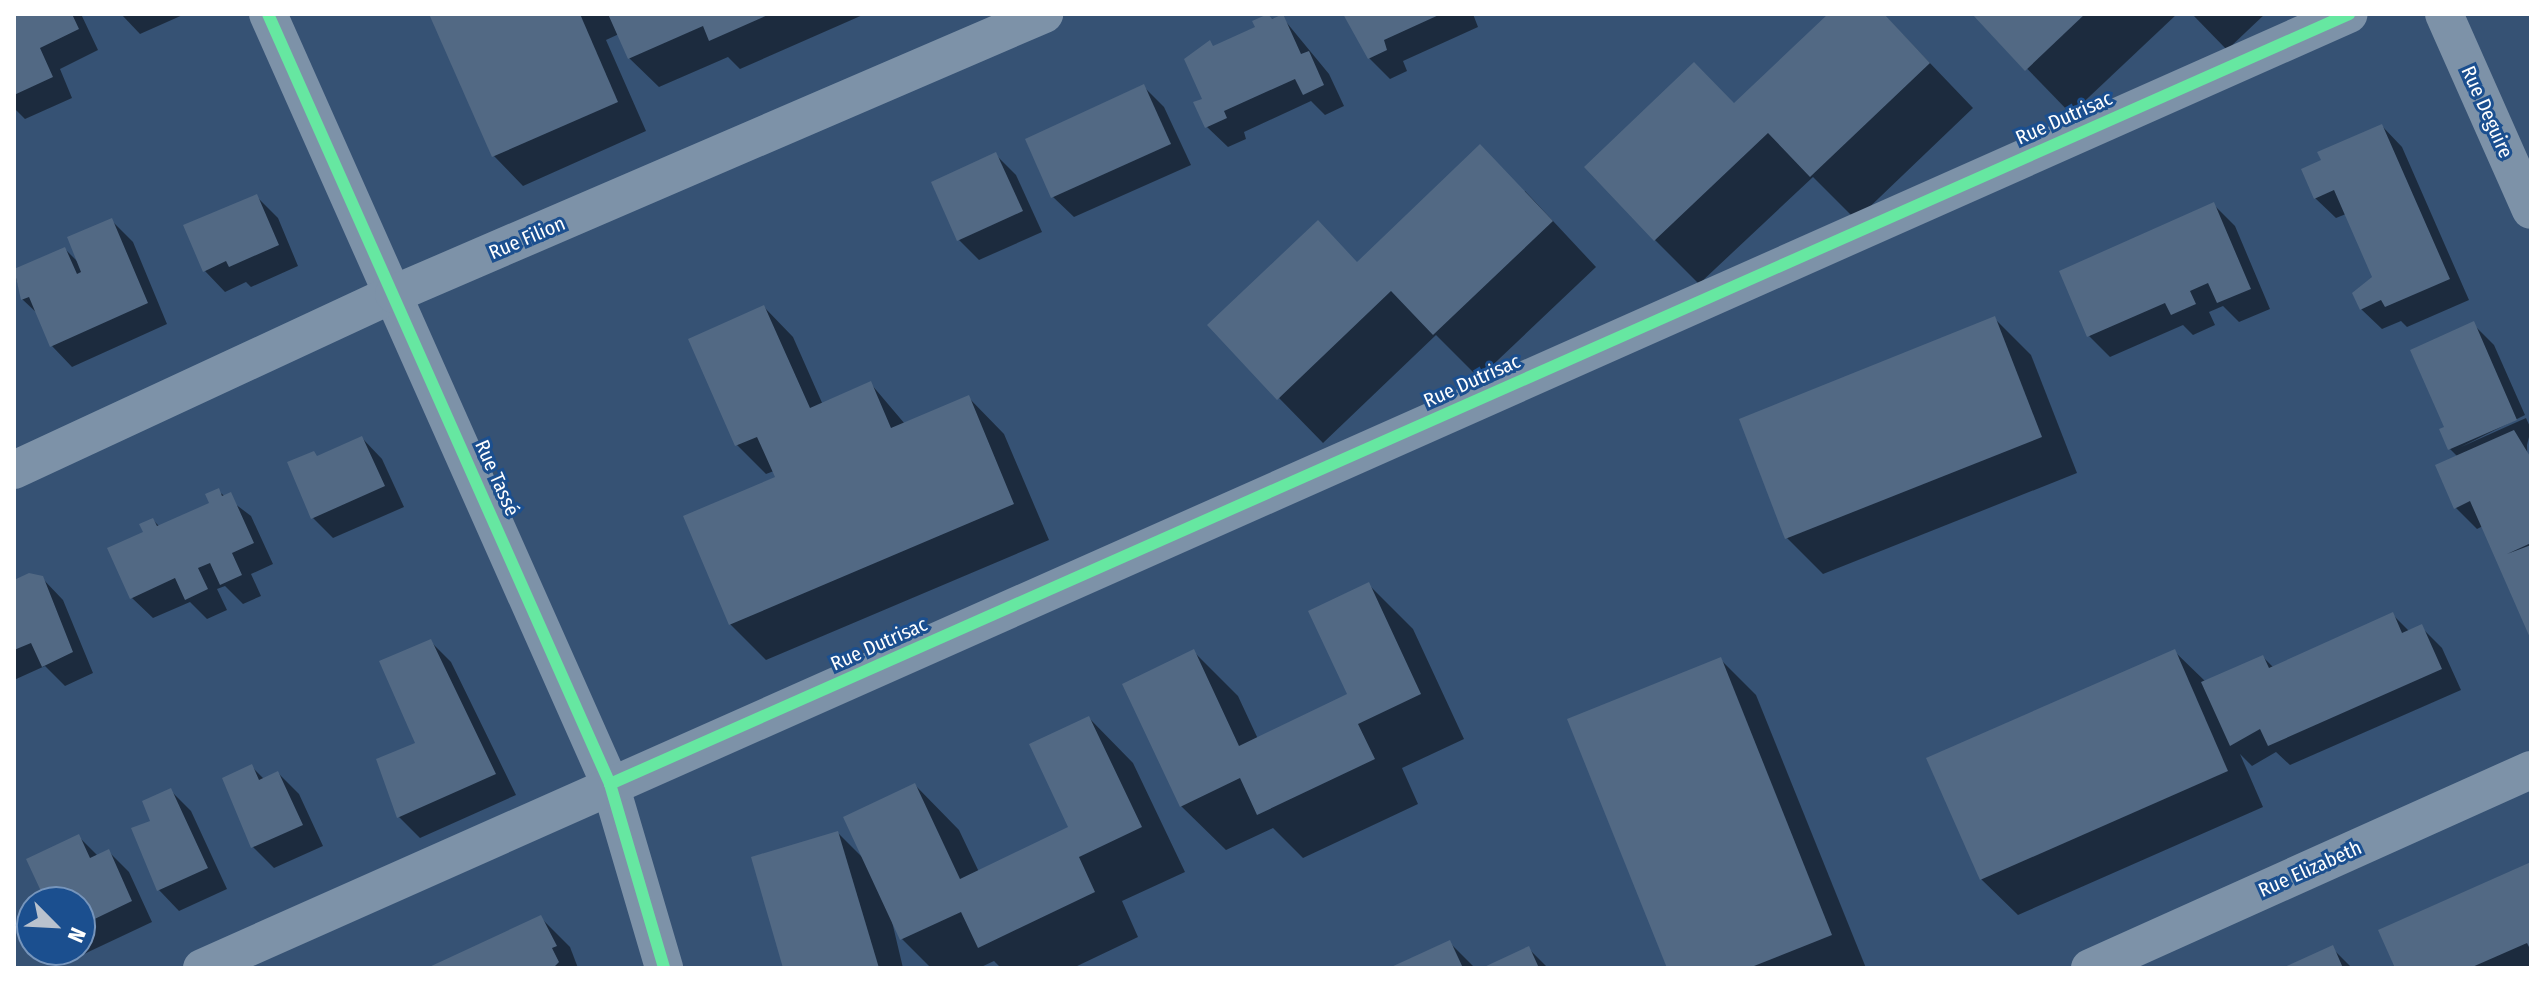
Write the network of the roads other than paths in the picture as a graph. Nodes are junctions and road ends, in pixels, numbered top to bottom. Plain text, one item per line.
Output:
1 (268, 14) edge
2 (1044, 14) edge
3 (2349, 14) edge
4 (2444, 14) edge
5 (2531, 210) edge
6 (394, 294) junction
7 (14, 470) edge
8 (2531, 770) edge
9 (610, 784) junction
10 (202, 968) edge
11 (664, 968) edge
12 (2090, 968) edge

1 - 6 street, Rue Tassé
2 - 6 street, Rue Filion
3 - 9 street, Rue Dutrisac
4 - 5 street, Rue Deguire
6 - 7 street, Rue Filion
6 - 9 street, Rue Tassé
8 - 12 street, Rue Elizabeth
9 - 10 street, Rue Dutrisac
9 - 11 street, Rue Tassé

